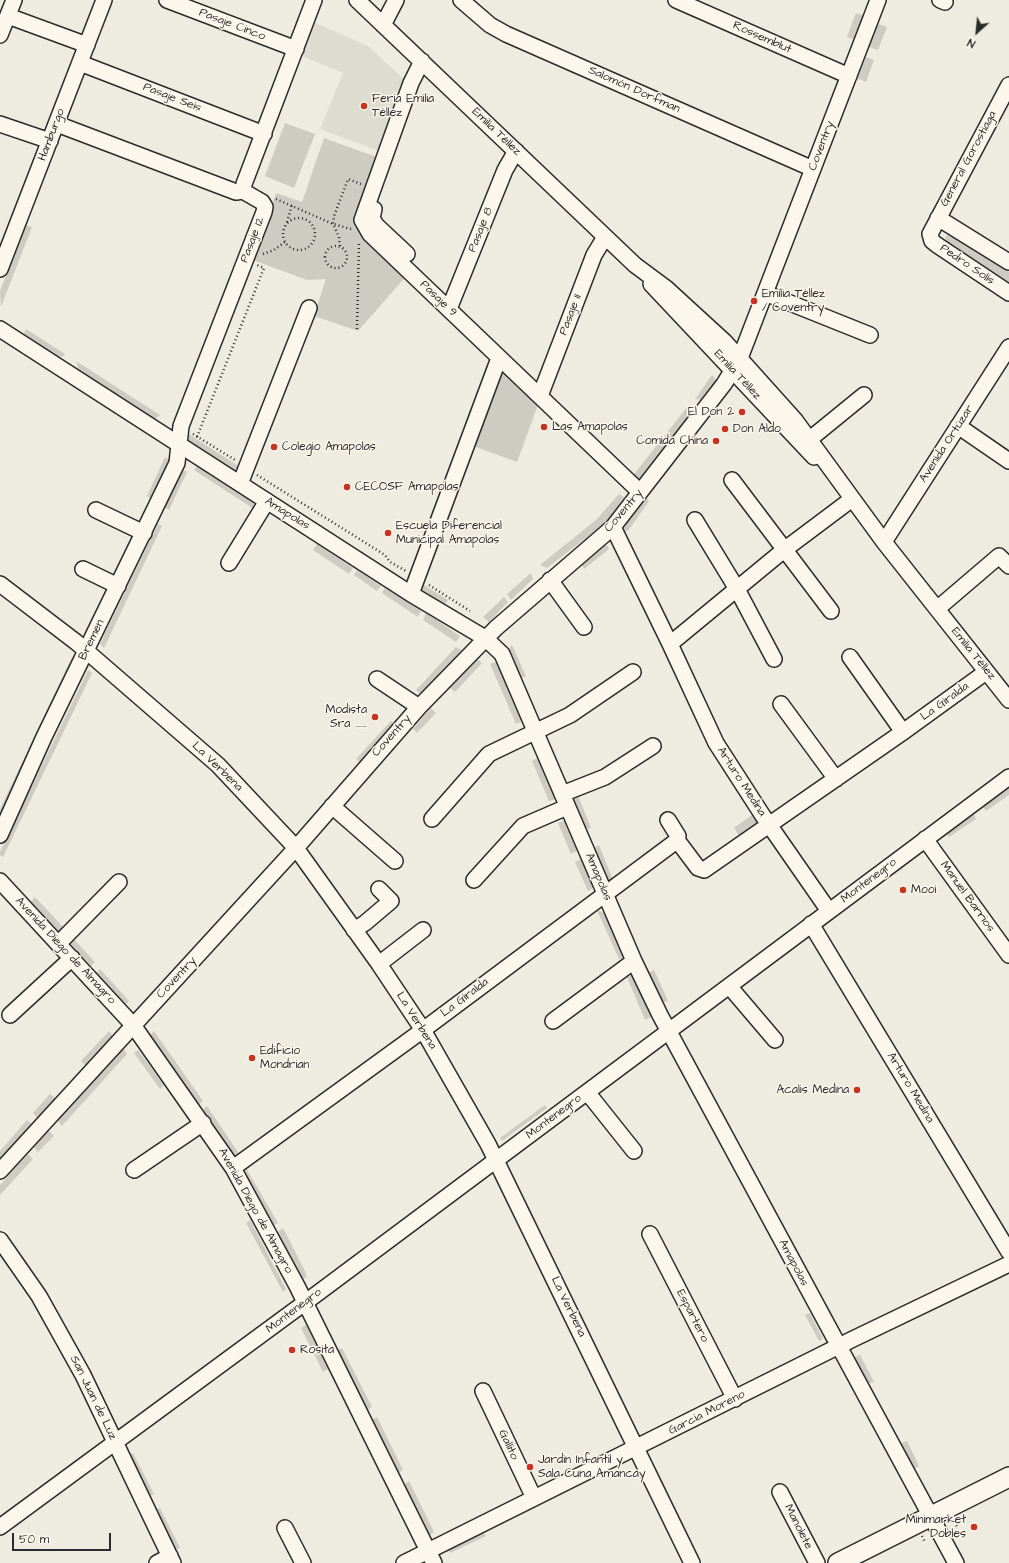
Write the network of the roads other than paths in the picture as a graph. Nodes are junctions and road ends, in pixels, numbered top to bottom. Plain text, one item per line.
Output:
1 (14, 0) edge
2 (104, 0) edge
3 (168, 0) edge
4 (314, 0) edge
5 (357, 0) edge
6 (396, 0) edge
7 (461, 0) edge
8 (676, 0) edge
9 (878, 0) edge
10 (8, 16) junction
11 (382, 25) junction
12 (0, 35) edge
13 (87, 45) junction
14 (296, 49) junction
15 (80, 63) junction
16 (425, 65) junction
17 (849, 76) junction
18 (1009, 85) edge
19 (0, 124) edge
20 (57, 124) junction
21 (264, 134) junction
22 (50, 141) junction
23 (516, 151) junction
24 (813, 169) junction
25 (244, 191) junction
26 (938, 218) junction
27 (930, 234) joint
28 (605, 237) junction
29 (407, 254) dead end
30 (1009, 262) edge
31 (0, 269) edge
32 (765, 293) junction
33 (1009, 293) edge
34 (309, 308) dead end
35 (449, 309) junction
36 (0, 329) edge
37 (870, 335) dead end
38 (1009, 347) edge
39 (499, 358) junction
40 (736, 364) junction
41 (864, 395) dead end
42 (540, 396) junction
43 (958, 426) junction
44 (810, 439) junction
45 (179, 444) junction
46 (1009, 461) edge
47 (732, 480) dead end
48 (240, 484) junction
49 (840, 484) junction
50 (640, 492) junction
51 (852, 499) junction
52 (267, 501) junction
53 (96, 510) dead end
54 (696, 520) dead end
55 (613, 527) junction
56 (144, 533) junction
57 (884, 542) junction
58 (784, 550) junction
59 (228, 563) dead end
60 (1009, 566) edge
61 (83, 569) dead end
62 (550, 580) junction
63 (0, 584) edge
64 (118, 586) junction
65 (736, 589) junction
66 (411, 594) junction
67 (937, 609) junction
68 (831, 611) dead end
69 (584, 627) dead end
70 (485, 638) junction
71 (670, 644) junction
72 (87, 651) junction
73 (850, 658) dead end
74 (774, 659) dead end
75 (633, 672) dead end
76 (986, 672) junction
77 (377, 680) dead end
78 (1009, 700) edge
79 (781, 704) dead end
80 (419, 707) junction
81 (535, 731) junction
82 (903, 732) junction
83 (654, 746) dead end
84 (1009, 777) edge
85 (836, 779) junction
86 (564, 800) junction
87 (332, 806) junction
88 (432, 819) dead end
89 (668, 820) dead end
90 (769, 825) junction
91 (0, 835) edge
92 (925, 840) junction
93 (677, 843) junction
94 (296, 848) junction
95 (394, 861) dead end
96 (474, 880) dead end
97 (0, 881) edge
98 (119, 882) dead end
99 (380, 889) dead end
100 (605, 894) junction
101 (829, 911) junction
102 (811, 924) junction
103 (354, 930) junction
104 (423, 930) dead end
105 (59, 943) junction
106 (1009, 954) edge
107 (72, 958) junction
108 (634, 961) junction
109 (379, 964) junction
110 (729, 986) junction
111 (10, 1015) dead end
112 (553, 1021) dead end
113 (133, 1025) junction
114 (423, 1030) junction
115 (668, 1031) junction
116 (776, 1040) dead end
117 (587, 1092) junction
118 (203, 1123) junction
119 (634, 1151) dead end
120 (496, 1160) junction
121 (233, 1168) junction
122 (134, 1170) dead end
123 (0, 1171) edge
124 (650, 1234) dead end
125 (0, 1240) edge
126 (1009, 1252) edge
127 (1009, 1264) edge
128 (305, 1303) junction
129 (839, 1346) junction
130 (483, 1392) dead end
131 (734, 1399) junction
132 (115, 1442) junction
133 (636, 1448) junction
134 (1009, 1477) edge
135 (780, 1492) dead end
136 (534, 1498) junction
137 (931, 1516) junction
138 (0, 1527) edge
139 (285, 1528) dead end
140 (432, 1557) edge
141 (167, 1561) edge
142 (847, 1561) edge
143 (303, 1563) edge
144 (404, 1563) edge
145 (692, 1563) edge
146 (817, 1563) edge
147 (956, 1563) edge

1 - 10 street
2 - 13 street, Hamburgo
3 - 14 street, Pasaje Cinco
4 - 14 street
5 - 11 street, Emilia Téllez
6 - 11 street
7 - 24 street, Salomón Dorfman
8 - 17 street, Rossemblut
9 - 17 street, Coventry
10 - 12 street
10 - 13 street
11 - 16 street, Emilia Téllez
13 - 15 street, Hamburgo
14 - 21 street
15 - 20 street, Hamburgo
15 - 21 street, Pasaje Seis
16 - 23 street, Emilia Téllez
16 - 29 street
16 - 35 street, Pasaje 9
17 - 24 street, Coventry
18 - 26 street, General Gorostiaga
19 - 22 street
20 - 22 street, Hamburgo
20 - 25 street
21 - 25 street
22 - 31 street, Hamburgo
23 - 28 street, Emilia Téllez
23 - 35 street, Pasaje 8
24 - 32 street, Coventry
25 - 45 street, Pasaje 12
26 - 27 street, General Gorostiaga
26 - 30 street, Pedro Solís
27 - 33 street, Pedro Solís
28 - 40 street, Emilia Téllez
28 - 42 street, Pasaje 11
32 - 37 street
32 - 40 street, Coventry
34 - 48 street
35 - 39 street, Pasaje 9
36 - 45 street, Amapolas
38 - 43 street, Avenida Ortúzar
39 - 42 street, Pasaje 9
39 - 66 street
40 - 44 street, Emilia Téllez
40 - 49 street, Emilia Téllez
40 - 50 street, Coventry
41 - 44 street
42 - 50 street, Pasaje 9
43 - 46 street
43 - 57 street, Avenida Ortúzar
44 - 49 street, Emilia Téllez
45 - 48 street, Amapolas
45 - 56 street, Bremen
47 - 58 street
48 - 52 street, Amapolas
49 - 51 street, Emilia Téllez
50 - 55 street, Coventry
51 - 57 street, Emilia Téllez
51 - 58 street
52 - 59 street
52 - 66 street, Amapolas
53 - 56 street
54 - 65 street
55 - 62 street, Coventry
55 - 71 street, Arturo Medina
56 - 64 street, Bremen
57 - 67 street, Emilia Téllez
58 - 65 street
58 - 68 street
60 - 67 street
61 - 64 street
62 - 69 street
62 - 70 street, Coventry
63 - 72 street, La Verbena
64 - 72 street, Bremen
65 - 71 street
65 - 74 street
66 - 70 street, Amapolas
67 - 76 street, Emilia Téllez
70 - 80 street, Coventry
70 - 81 street, Amapolas
71 - 90 street, Arturo Medina
72 - 91 street, Bremen
72 - 94 street, La Verbena
73 - 82 street
75 - 81 street
76 - 78 street, Emilia Téllez
76 - 82 street, La Giralda
77 - 80 street
79 - 85 street
80 - 87 street, Coventry
81 - 86 street, Amapolas
81 - 88 street
82 - 85 street, La Giralda
83 - 86 street
84 - 92 street, Montenegro
85 - 90 street, La Giralda
86 - 96 street
86 - 100 street, Amapolas
87 - 94 street, Coventry
87 - 95 street
89 - 93 street, La Giralda
90 - 93 street, La Giralda
90 - 101 street, Arturo Medina
92 - 101 street, Montenegro
92 - 106 street, Manuel Barrios
93 - 100 street, La Giralda
94 - 103 street, La Verbena
94 - 113 street, Coventry
97 - 105 street, Avenida Diego de Almagro
98 - 105 street
99 - 103 street
100 - 108 street, Amapolas
100 - 114 street, La Giralda
101 - 102 street, Montenegro
102 - 110 street, Montenegro
102 - 126 street, Arturo Medina
103 - 109 street, La Verbena
104 - 109 street
105 - 107 street, Avenida Diego de Almagro
107 - 111 street
107 - 113 street, Avenida Diego de Almagro
108 - 112 street
108 - 115 street, Amapolas
109 - 114 street, La Verbena
110 - 115 street, Montenegro
110 - 116 street
113 - 118 street, Avenida Diego de Almagro
113 - 123 street, Coventry
114 - 120 street, La Verbena
114 - 121 street, La Giralda
115 - 117 street, Montenegro
115 - 129 street, Amapolas
117 - 119 street, Montenegro
117 - 120 street, Montenegro
118 - 121 street, Avenida Diego de Almagro
118 - 122 street
120 - 128 street, Montenegro
120 - 133 street, La Verbena
121 - 128 street, Avenida Diego de Almagro
124 - 131 street, Espartero
125 - 132 street, San Juan de Luz
127 - 129 street, García Moreno
128 - 132 street, Montenegro
128 - 140 street, Avenida Diego de Almagro
129 - 131 street, García Moreno
129 - 137 street, Amapolas
130 - 136 street, Gallito
131 - 133 street, García Moreno
132 - 138 street, Montenegro
132 - 141 street, San Juan de Luz
133 - 136 street, García Moreno
133 - 145 street, La Verbena
134 - 137 main road
135 - 146 street, Manolete
136 - 140 street, García Moreno
137 - 142 main road
137 - 147 street, Amapolas
139 - 143 street
140 - 144 street, García Moreno

